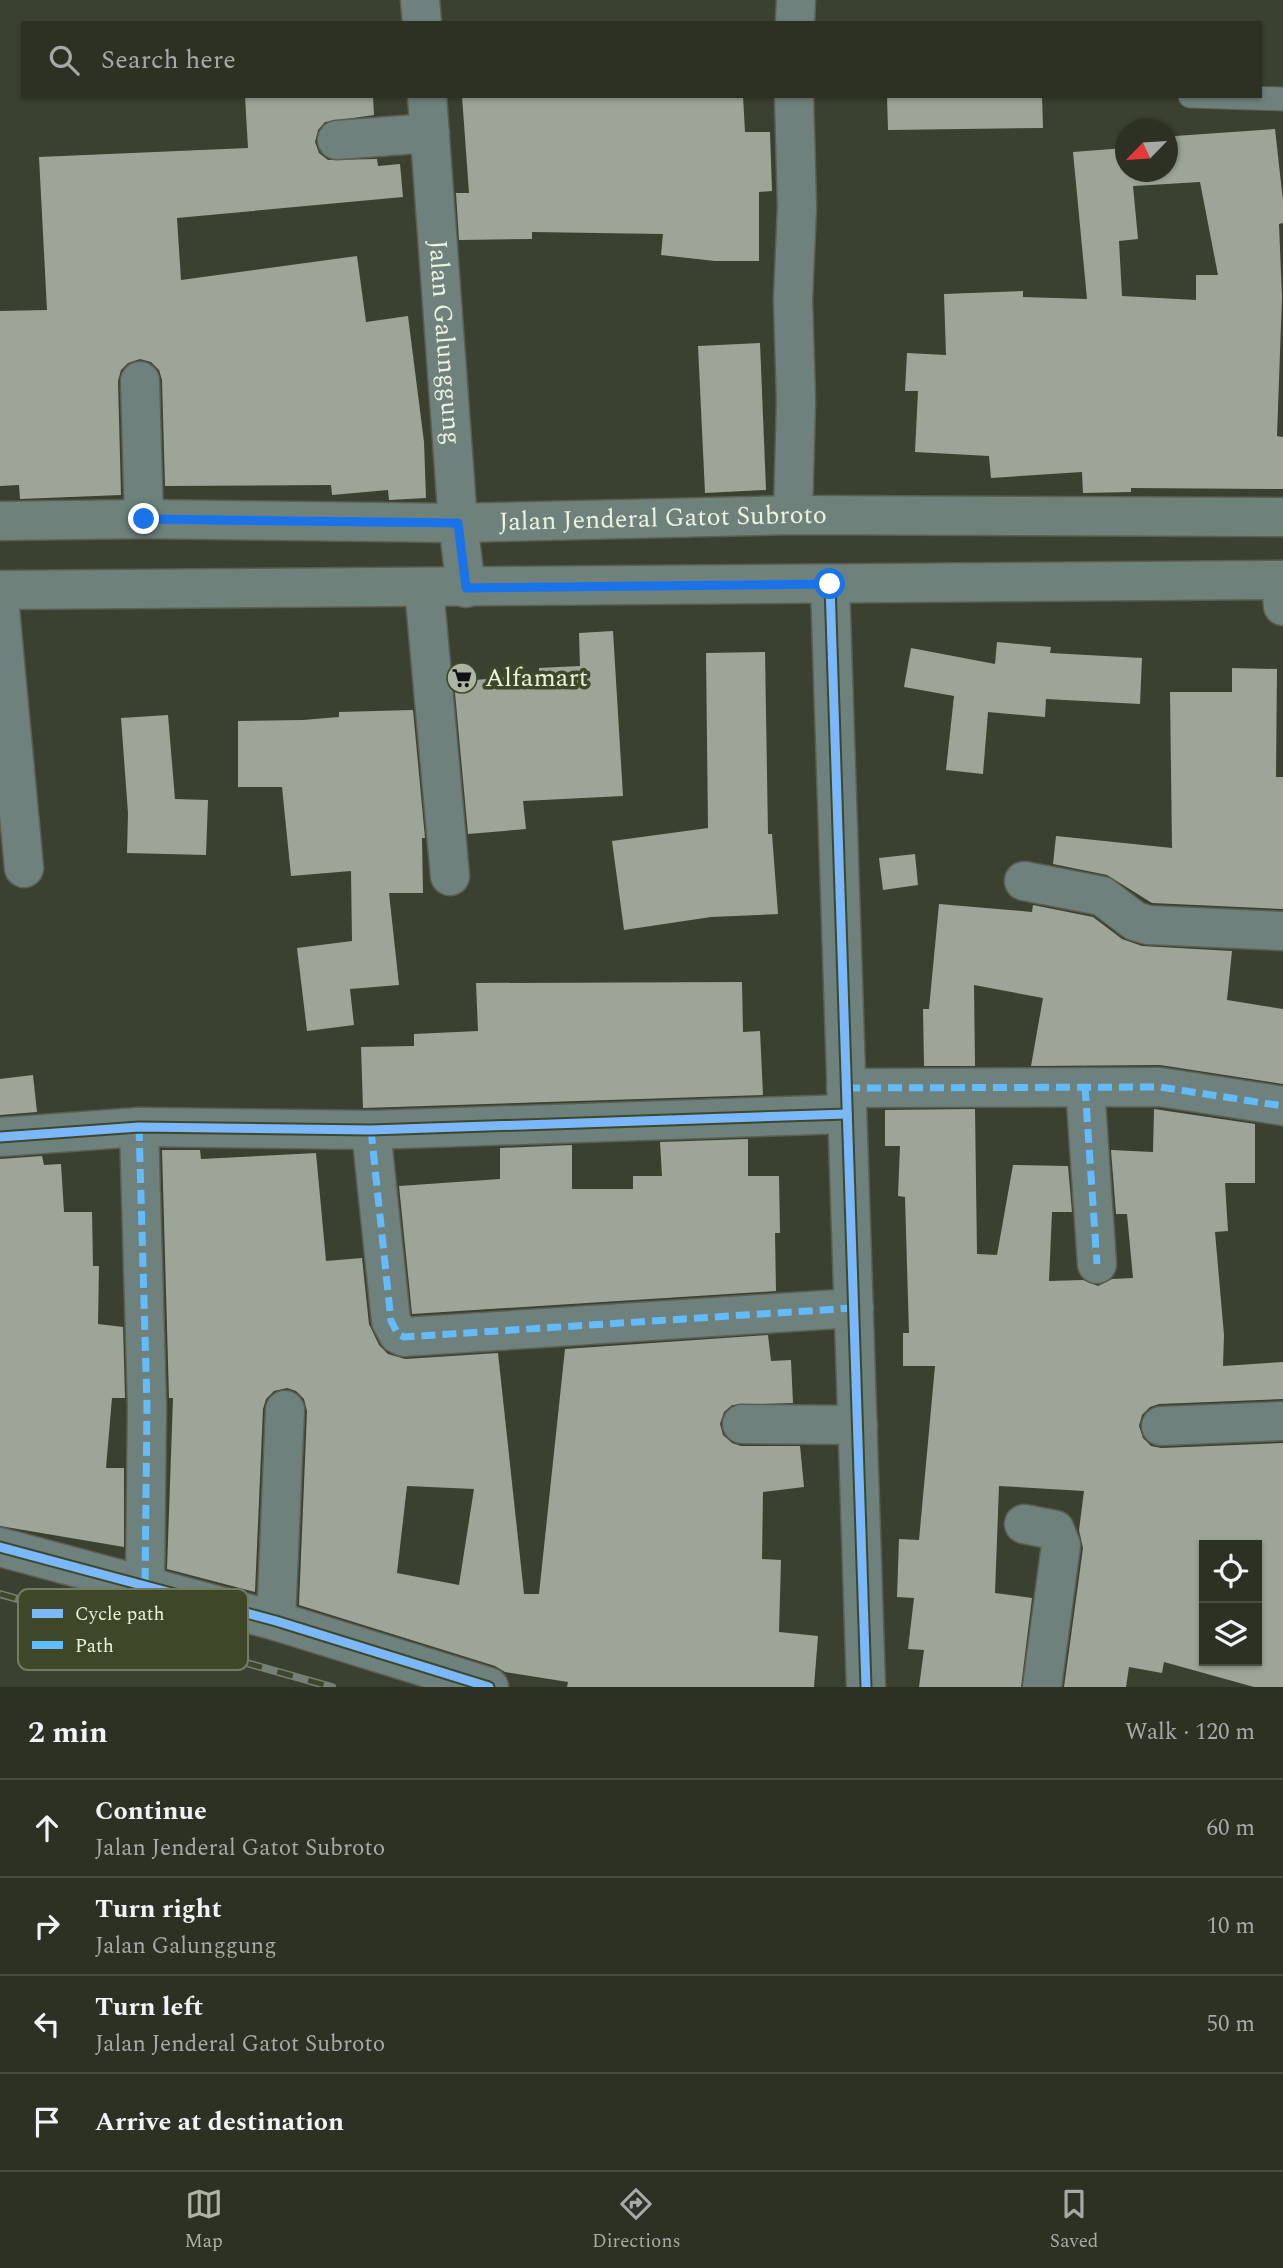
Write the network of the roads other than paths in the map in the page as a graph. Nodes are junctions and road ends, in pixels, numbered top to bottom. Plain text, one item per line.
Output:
1 (420, 0) edge
2 (796, 0) edge
3 (422, 21) edge
4 (795, 21) edge
5 (794, 98) edge
6 (1252, 98) edge
7 (1283, 99) edge
8 (429, 114) edge
9 (337, 140) dead end
10 (141, 381) dead end
11 (793, 515) junction
12 (1283, 517) edge
13 (144, 519) junction
14 (0, 521) edge
15 (458, 523) junction
16 (830, 584) junction
17 (466, 588) junction
18 (1282, 588) edge
19 (424, 589) junction
20 (0, 590) edge
21 (0, 609) edge
22 (24, 868) dead end
23 (450, 876) dead end
24 (1024, 881) dead end
25 (1283, 931) edge
26 (1085, 1087) junction
27 (847, 1101) junction
28 (1283, 1105) edge
29 (139, 1128) junction
30 (371, 1130) junction
31 (0, 1137) edge
32 (1097, 1264) dead end
33 (854, 1308) junction
34 (285, 1410) dead end
35 (1283, 1421) edge
36 (742, 1424) dead end
37 (858, 1425) junction
38 (1161, 1426) dead end
39 (1024, 1524) dead end
40 (0, 1547) edge
41 (145, 1586) junction
42 (156, 1589) edge
43 (248, 1614) edge
44 (276, 1621) junction
45 (489, 1687) edge
46 (866, 1687) edge
47 (1042, 1687) edge

1 - 3 street
2 - 4 street
5 - 11 street
6 - 7 lane
8 - 9 street
8 - 15 street, Jalan Galunggung
10 - 13 street
11 - 12 main road, Jalan Jenderal Gatot Subroto
11 - 15 main road, Jalan Jenderal Gatot Subroto
13 - 14 main road, Jalan Jenderal Gatot Subroto
13 - 15 main road, Jalan Jenderal Gatot Subroto
15 - 17 street, Jalan Galunggung
16 - 17 main road
16 - 18 main road
16 - 27 street
17 - 19 main road
19 - 20 main road
19 - 23 street
21 - 22 street
24 - 25 street
26 - 27 street
26 - 28 street
26 - 32 street
27 - 30 street
27 - 33 street
29 - 30 street
29 - 31 street
29 - 41 street
30 - 33 street
33 - 37 street
34 - 44 street
35 - 38 street
36 - 37 street
37 - 46 street
39 - 47 street
40 - 41 street
41 - 42 street
43 - 44 street
44 - 45 street

